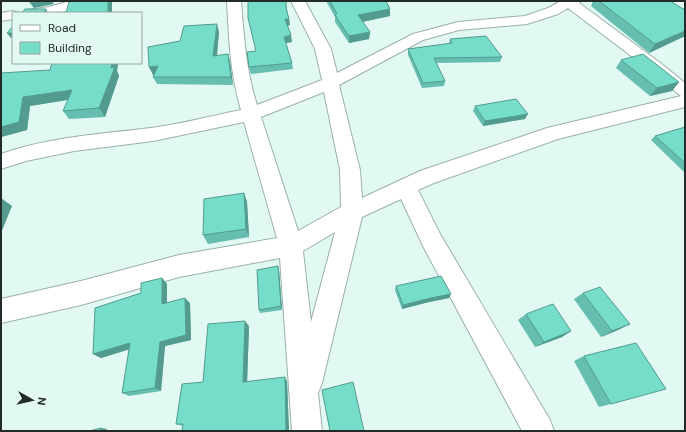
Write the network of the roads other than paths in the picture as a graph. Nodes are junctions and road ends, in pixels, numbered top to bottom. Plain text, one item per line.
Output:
1 (85, 1) edge
2 (234, 1) edge
3 (298, 1) edge
4 (570, 1) edge
5 (54, 6) edge
6 (36, 12) edge
7 (12, 15) edge
8 (1, 17) edge
9 (330, 83) junction
10 (685, 92) edge
11 (685, 102) edge
12 (251, 114) junction
13 (1, 162) edge
14 (406, 187) junction
15 (352, 212) junction
16 (291, 246) junction
17 (1, 311) edge
18 (303, 398) junction
19 (307, 431) edge
20 (539, 431) edge

1 - 5 street
2 - 12 street
3 - 9 street
4 - 9 street
4 - 10 street
5 - 6 street
7 - 8 street
9 - 12 street
9 - 15 street
11 - 14 street
12 - 13 street
12 - 16 street
14 - 15 street
14 - 20 street
15 - 16 street
15 - 18 street
16 - 17 street
16 - 18 street
18 - 19 street

